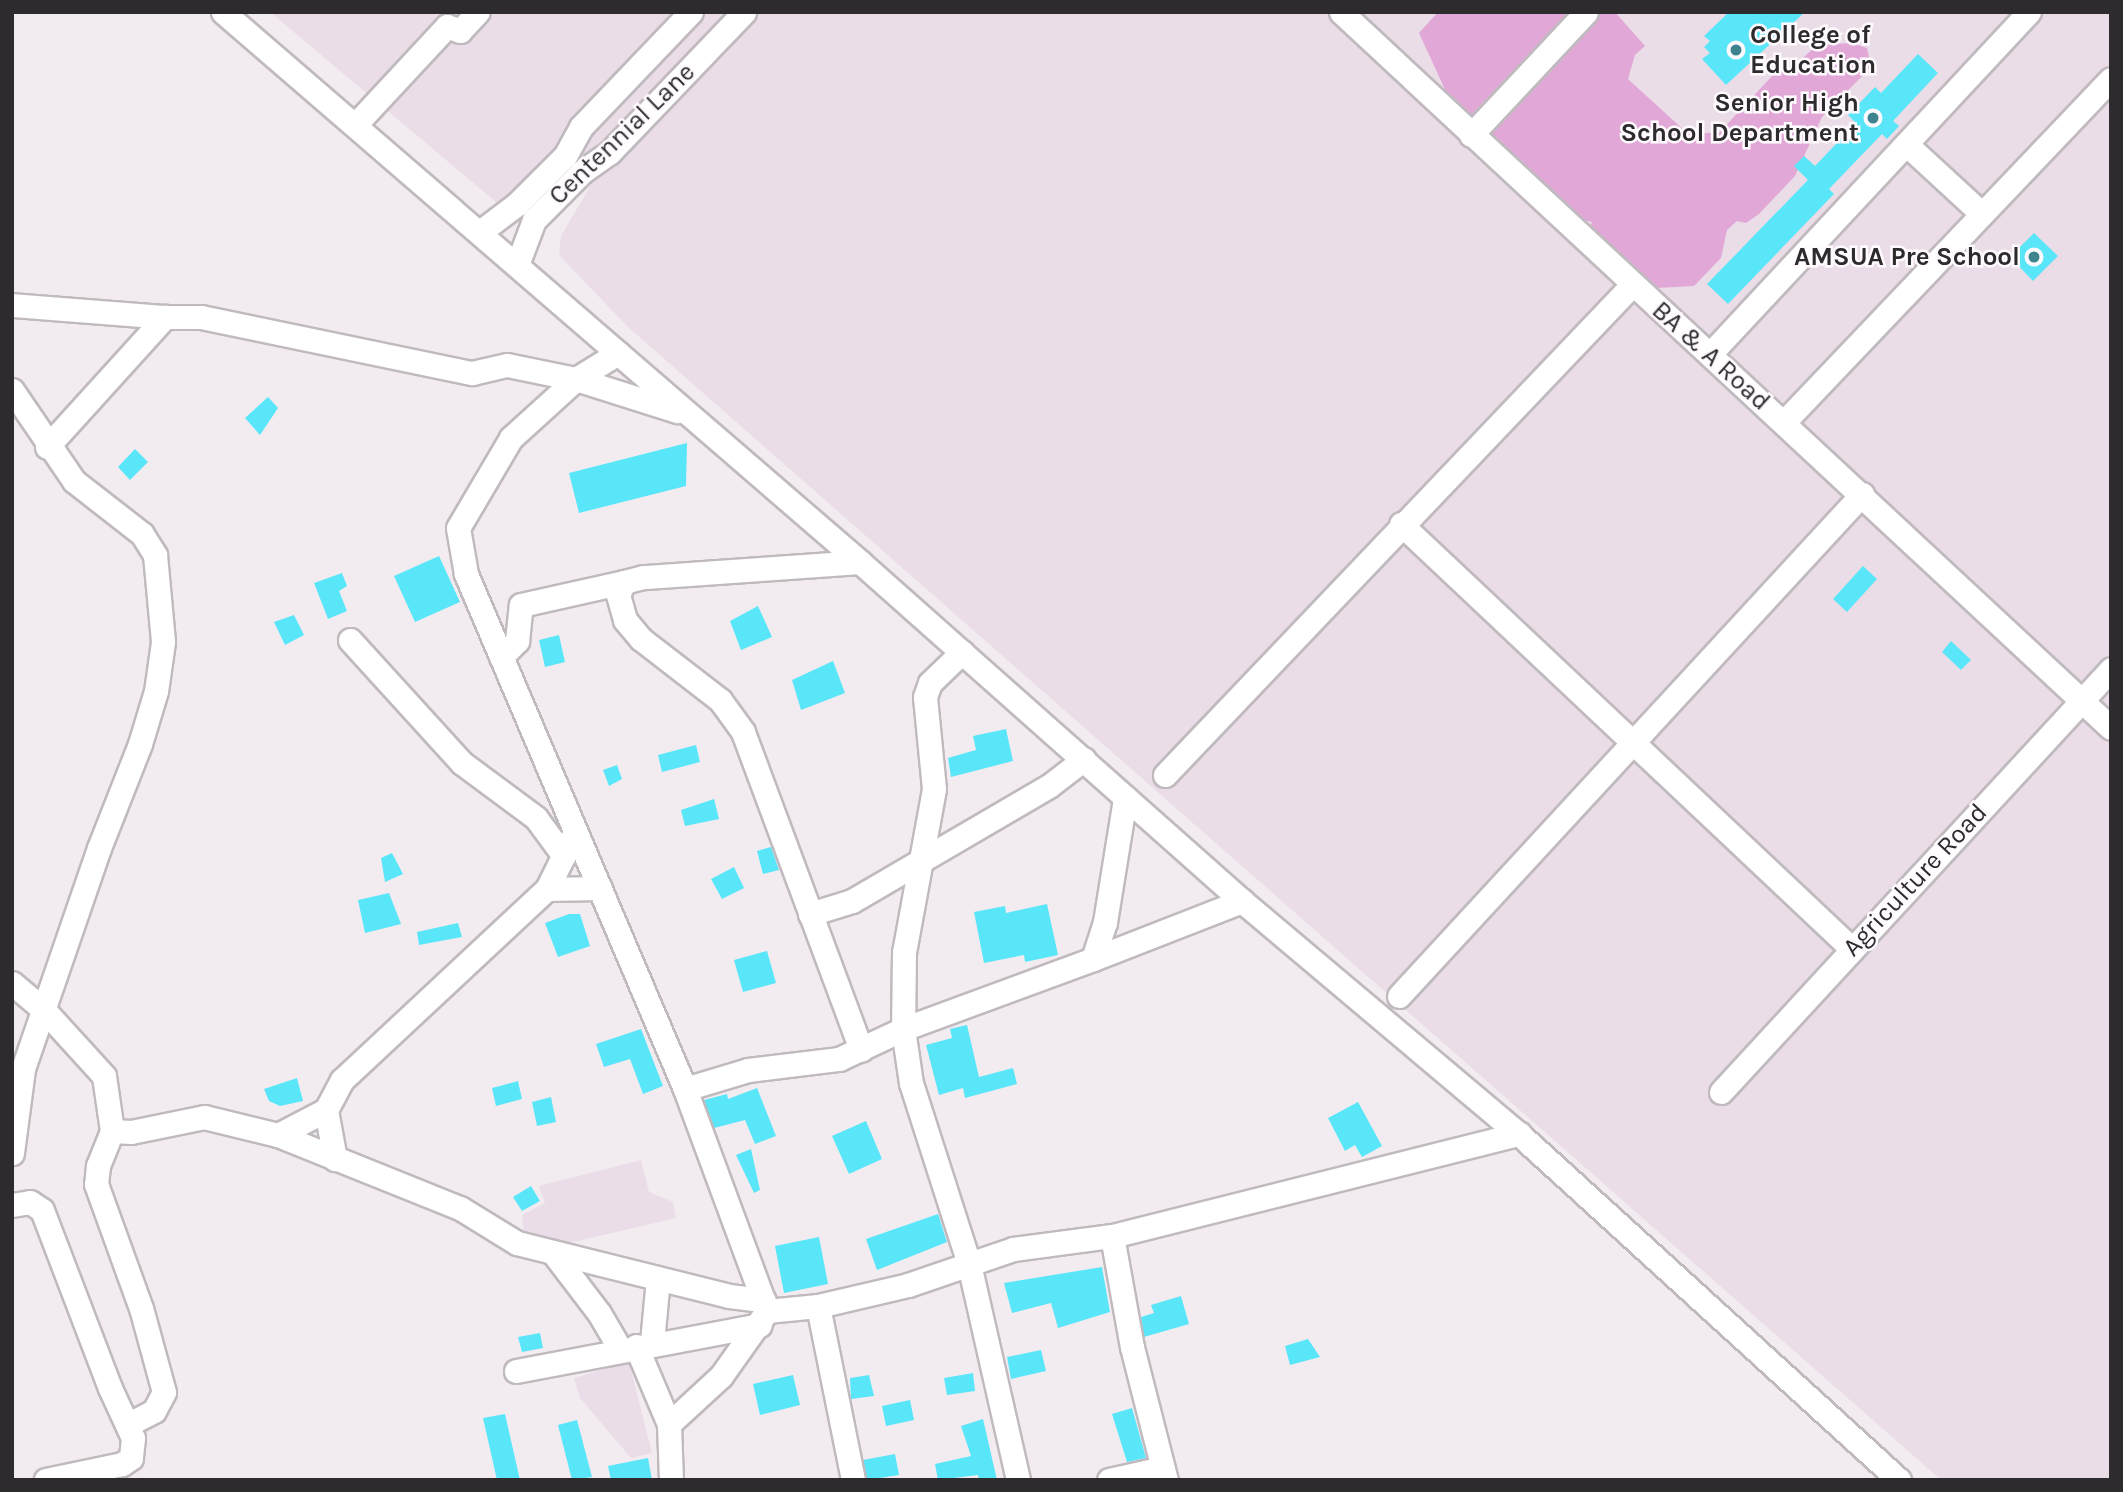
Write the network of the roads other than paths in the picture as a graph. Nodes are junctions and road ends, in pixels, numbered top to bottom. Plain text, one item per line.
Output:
1 (223, 12) edge
2 (478, 12) edge
3 (691, 12) edge
4 (744, 12) edge
5 (1340, 12) edge
6 (1586, 12) edge
7 (2029, 12) edge
8 (659, 46) junction
9 (688, 72) junction
10 (2111, 79) edge
11 (355, 125) junction
12 (581, 127) junction
13 (1471, 135) junction
14 (1906, 144) junction
15 (609, 153) junction
16 (545, 176) junction
17 (562, 192) junction
18 (517, 204) junction
19 (1982, 214) junction
20 (534, 220) junction
21 (480, 232) junction
22 (517, 265) junction
23 (1632, 285) junction
24 (12, 305) edge
25 (164, 317) junction
26 (618, 353) junction
27 (1710, 354) junction
28 (576, 379) junction
29 (12, 390) edge
30 (686, 414) junction
31 (1785, 421) junction
32 (47, 447) junction
33 (1862, 494) junction
34 (1401, 524) junction
35 (860, 562) junction
36 (624, 582) junction
37 (350, 640) dead end
38 (962, 652) junction
39 (501, 657) junction
40 (2111, 669) edge
41 (2081, 701) junction
42 (2111, 727) edge
43 (1632, 741) junction
44 (1084, 759) junction
45 (1165, 775) dead end
46 (1125, 798) junction
47 (575, 832) junction
48 (564, 856) junction
49 (923, 858) junction
50 (600, 888) junction
51 (547, 889) junction
52 (1242, 901) junction
53 (810, 914) junction
54 (1851, 948) junction
55 (1093, 959) junction
56 (12, 983) edge
57 (1399, 996) dead end
58 (44, 1010) junction
59 (903, 1029) junction
60 (861, 1050) junction
61 (685, 1090) junction
62 (1721, 1093) dead end
63 (326, 1110) junction
64 (112, 1130) junction
65 (1519, 1134) junction
66 (278, 1135) junction
67 (12, 1153) edge
68 (335, 1159) junction
69 (12, 1205) edge
70 (1112, 1236) junction
71 (554, 1254) junction
72 (969, 1264) junction
73 (658, 1278) junction
74 (818, 1306) junction
75 (764, 1312) junction
76 (636, 1346) junction
77 (516, 1371) dead end
78 (129, 1424) junction
79 (669, 1424) junction
80 (1164, 1474) edge
81 (46, 1480) edge
82 (671, 1480) edge
83 (853, 1480) edge
84 (1018, 1480) edge
85 (1109, 1480) edge
86 (1899, 1480) edge

1 - 11 street
2 - 11 street
3 - 8 street, Centennial Lane
4 - 9 street, Centennial Lane
5 - 13 street, BA & A Road
6 - 13 street
7 - 14 street
8 - 9 street
8 - 12 street, Centennial Lane
9 - 15 street, Centennial Lane
10 - 19 street
11 - 21 street
12 - 15 street
12 - 16 street, Centennial Lane
13 - 23 street, BA & A Road
14 - 19 street
14 - 27 street
15 - 17 street, Centennial Lane
16 - 17 street
16 - 18 street, Centennial Lane
17 - 20 street, Centennial Lane
18 - 20 street
18 - 21 street, Centennial Lane
19 - 31 street
20 - 22 street, Centennial Lane
21 - 22 street
22 - 26 street
23 - 27 street, BA & A Road
23 - 34 street
24 - 25 street
25 - 28 street
25 - 32 street
26 - 28 street
26 - 30 street
27 - 31 street, BA & A Road
28 - 30 street
28 - 39 street
29 - 32 street
30 - 35 street
31 - 33 street, BA & A Road
32 - 58 street
33 - 41 street, BA & A Road
33 - 43 street
34 - 43 street
34 - 45 street
35 - 36 street
35 - 38 street
36 - 39 street
36 - 53 street
37 - 48 street
38 - 44 street
38 - 49 street
39 - 47 street
40 - 41 street, Agriculture Road
41 - 42 street, BA & A Road
41 - 54 street, Agriculture Road
43 - 54 street
43 - 57 street
44 - 46 street
44 - 49 street
46 - 52 street
46 - 55 street
47 - 48 street
47 - 50 street
48 - 51 street
49 - 53 street
49 - 59 street
50 - 51 street
50 - 61 street
51 - 63 street
52 - 55 street
52 - 65 street
53 - 60 street
54 - 62 street, Agriculture Road
55 - 59 street
56 - 58 street
58 - 64 street
58 - 67 street
59 - 60 street
59 - 72 street
60 - 61 street
61 - 75 street
63 - 66 street
63 - 68 street
64 - 66 street
64 - 78 street
65 - 70 street
65 - 86 street
66 - 68 street
68 - 71 street
69 - 78 street
70 - 72 street
70 - 80 street
71 - 73 street
71 - 76 street
72 - 74 street
72 - 84 street
73 - 75 street
73 - 76 street
74 - 75 street
74 - 83 street
75 - 76 street
75 - 79 street
76 - 77 street
76 - 79 street
78 - 81 street
79 - 82 street
80 - 85 street

